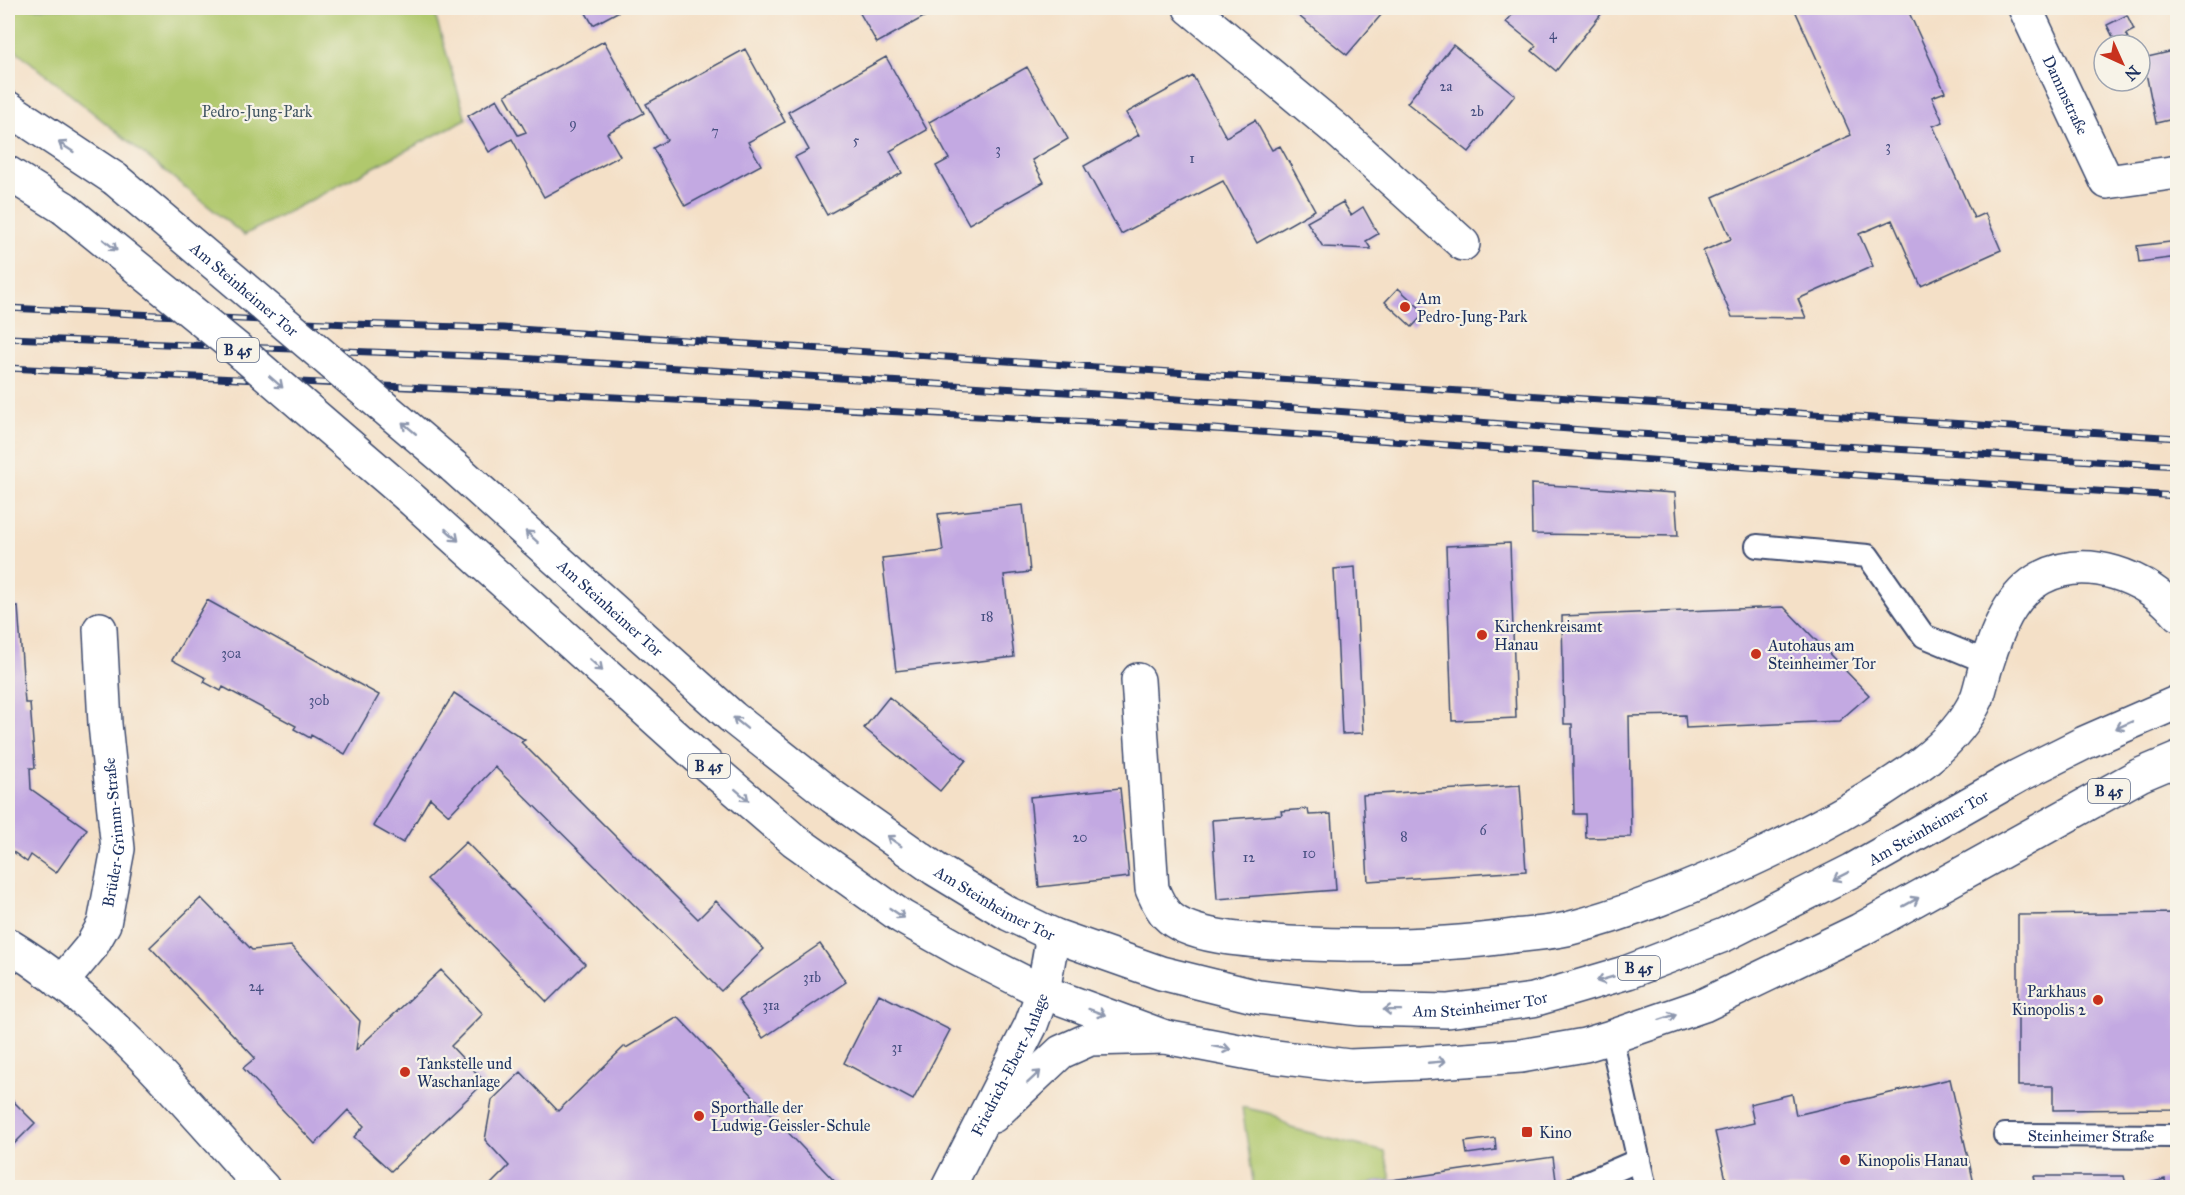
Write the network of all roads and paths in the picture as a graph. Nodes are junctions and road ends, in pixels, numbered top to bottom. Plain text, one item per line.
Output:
1 (1190, 8) edge
2 (2025, 8) edge
3 (8, 108) edge
4 (2178, 172) edge
5 (8, 173) edge
6 (1464, 244) dead end
7 (1757, 546) dead end
8 (2178, 614) edge
9 (100, 629) dead end
10 (1987, 662) junction
11 (1138, 680) dead end
12 (2178, 702) edge
13 (2178, 759) edge
14 (1053, 934) junction
15 (8, 945) edge
16 (61, 983) junction
17 (1043, 992) junction
18 (1165, 1037) junction
19 (1611, 1037) junction
20 (976, 1132) junction
21 (2005, 1135) dead end
22 (2178, 1136) edge
23 (1639, 1160) junction
24 (264, 1188) edge
25 (948, 1188) edge
26 (1574, 1188) edge
27 (1645, 1188) edge

1 - 6 main road
2 - 4 main road, Dammstraße
14 -> 3 main road, Am Steinheimer Tor / B 45, bridge
5 -> 17 main road, B 45, bridge
7 - 10 lane
8 - 10 main road
9 - 16 main road, Brüder-Grimm-Straße
10 - 11 main road
12 -> 14 main road, Am Steinheimer Tor / B 45
19 -> 13 main road, B 45
14 - 17 main road, Friedrich-Ebert-Anlage
15 - 16 main road
16 - 24 main road
17 -> 18 main road, B 45
17 - 20 main road, Friedrich-Ebert-Anlage
18 -> 19 main road, B 45
20 -> 18 main road
19 - 23 lane
20 - 25 main road, Friedrich-Ebert-Anlage
21 - 22 lane, Steinheimer Straße
23 - 26 lane
23 - 27 lane

